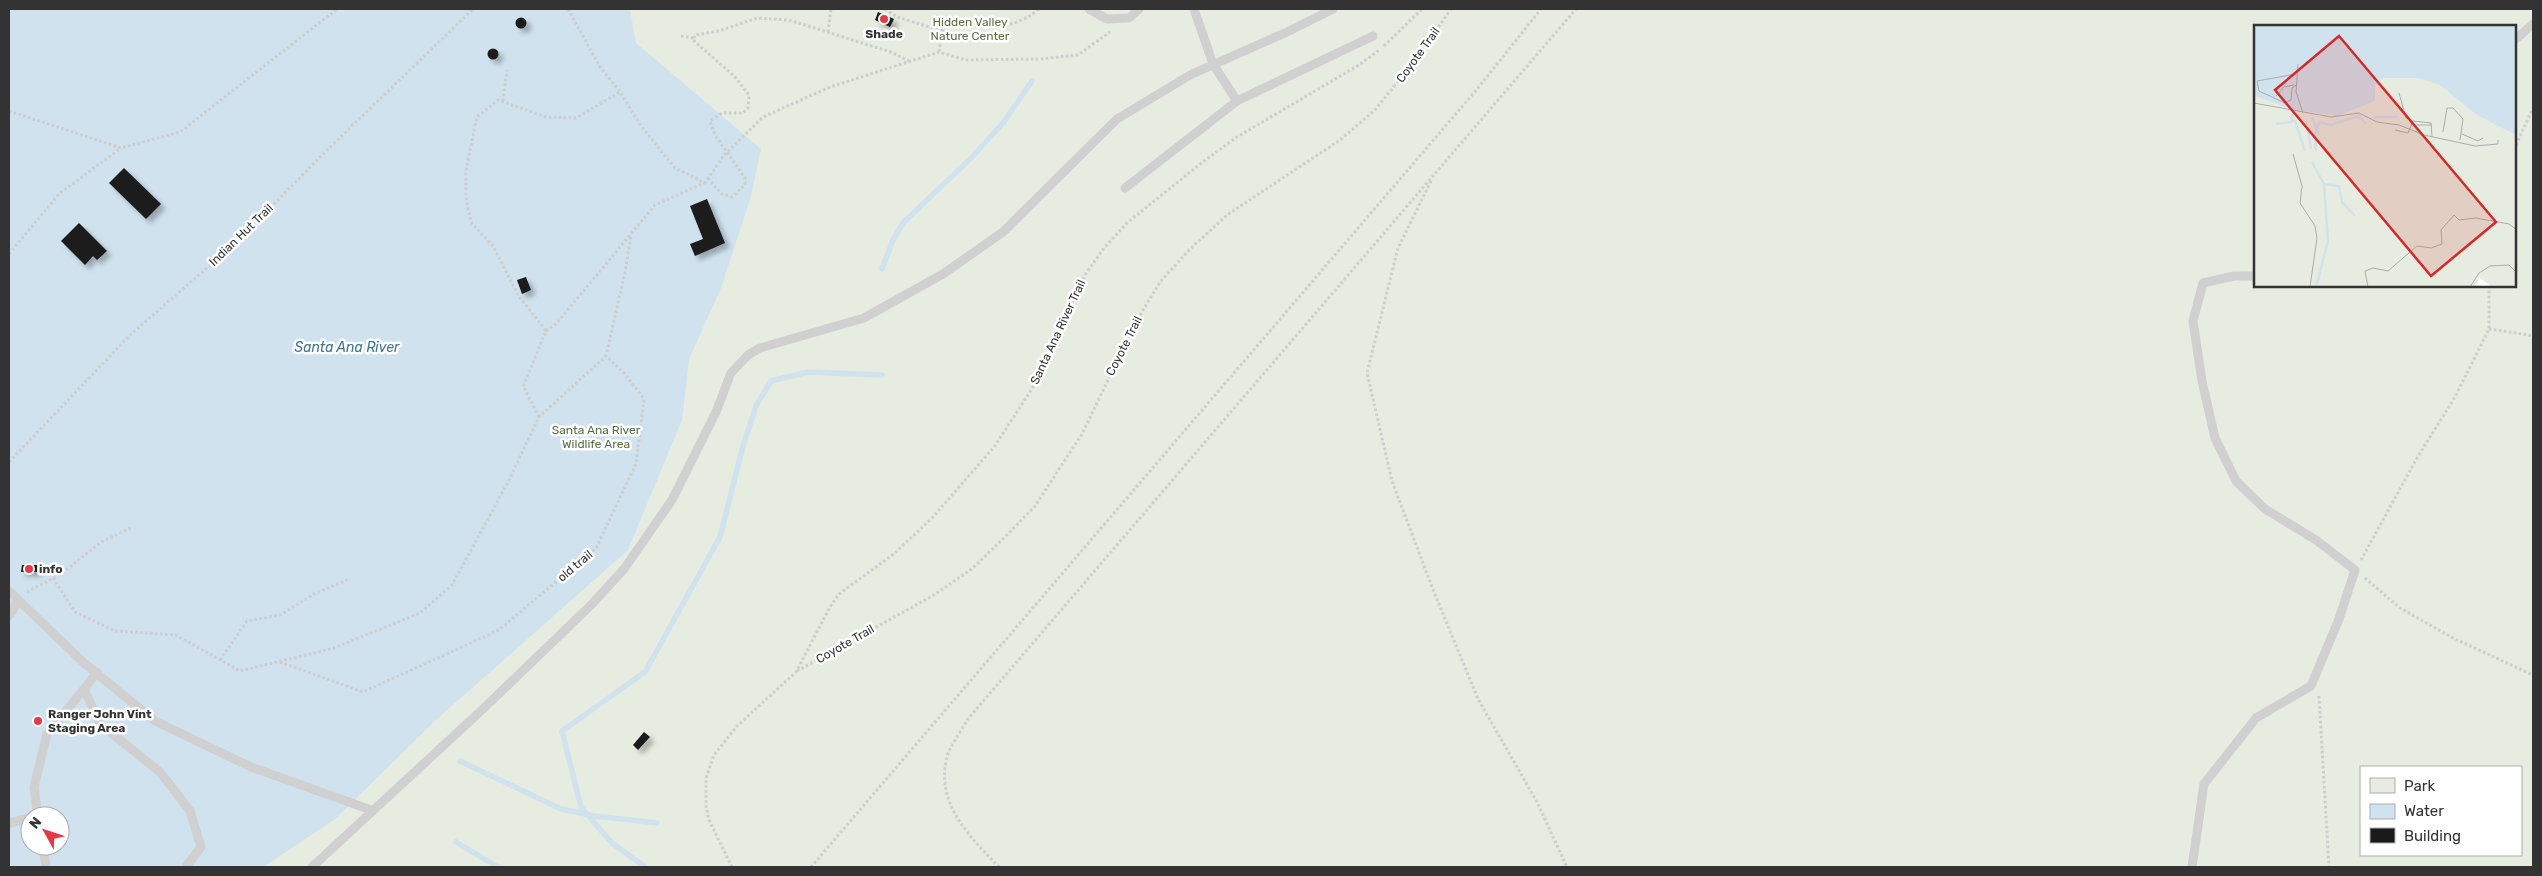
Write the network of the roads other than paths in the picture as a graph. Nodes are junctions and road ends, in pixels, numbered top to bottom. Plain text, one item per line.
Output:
1 (1089, 9) edge
2 (1138, 9) edge
3 (1333, 9) edge
4 (1197, 10) edge
5 (2533, 24) edge
6 (1373, 36) dead end
7 (2517, 38) edge
8 (1213, 64) junction
9 (1237, 101) junction
10 (1125, 188) dead end
11 (2254, 276) edge
12 (9, 591) edge
13 (18, 601) junction
14 (9, 616) edge
15 (97, 672) junction
16 (84, 689) junction
17 (37, 806) edge
18 (371, 810) junction
19 (186, 867) edge
20 (312, 867) edge
21 (2192, 867) edge

1 - 2 lane
3 - 8 lane
4 - 8 lane
5 - 7 lane
6 - 9 lane
8 - 9 lane
8 - 18 lane
9 - 10 lane
11 - 21 lane
12 - 13 lane
13 - 14 lane
13 - 15 lane
15 - 16 lane
15 - 18 lane
16 - 17 lane
16 - 19 lane
18 - 20 lane

